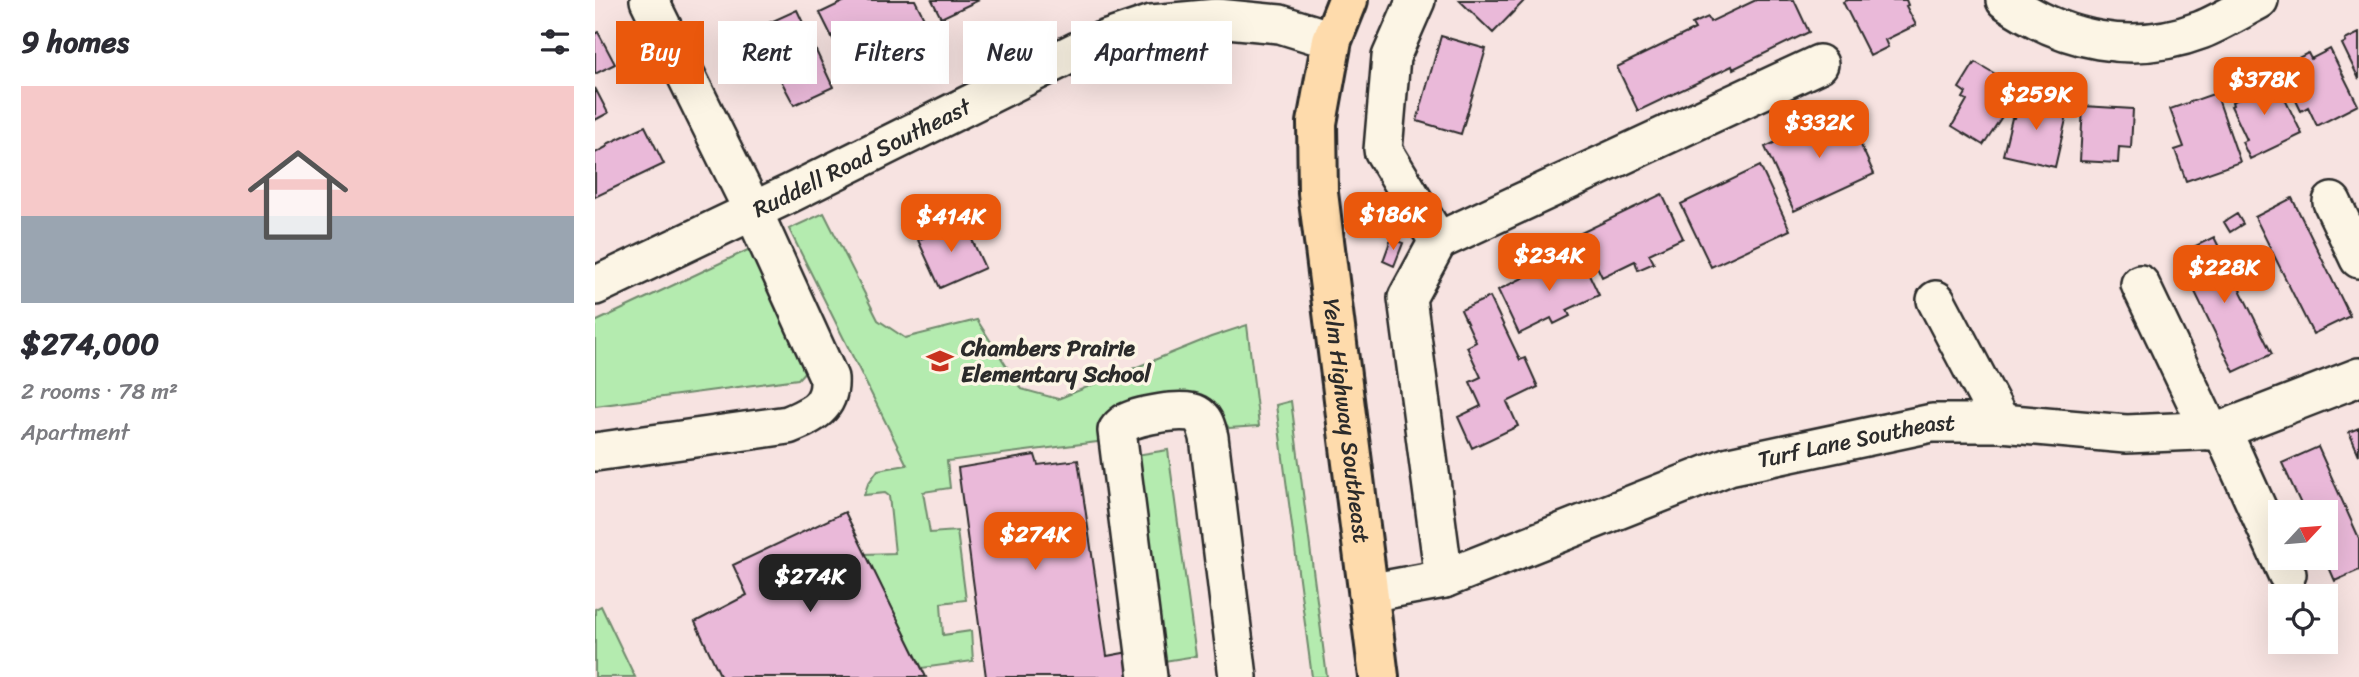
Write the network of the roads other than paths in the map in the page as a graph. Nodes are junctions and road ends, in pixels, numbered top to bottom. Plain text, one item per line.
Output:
1 (649, 0) edge
2 (1348, 0) edge
3 (1416, 0) edge
4 (2005, 0) edge
5 (2259, 0) edge
6 (1332, 40) junction
7 (1819, 64) dead end
8 (2332, 202) dead end
9 (753, 211) junction
10 (1438, 241) junction
11 (2359, 260) edge
12 (2140, 284) dead end
13 (595, 286) edge
14 (1936, 300) dead end
15 (2359, 377) edge
16 (2001, 423) junction
17 (2216, 430) junction
18 (595, 452) edge
19 (2287, 574) dead end
20 (1444, 579) junction
21 (1368, 593) junction
22 (1148, 677) edge
23 (1238, 677) edge
24 (1379, 677) edge

1 - 9 street
2 - 6 main road
3 - 10 street
4 - 5 street
6 - 9 street, Ruddell Road Southeast
6 - 21 main road, Yelm Highway Southeast
7 - 10 street
8 - 11 street
9 - 13 street, Ruddell Road Southeast
9 - 18 street
10 - 20 street
12 - 17 street
14 - 16 street
15 - 17 street, Turf Lane Southeast
16 - 17 street, Turf Lane Southeast
16 - 20 street, Turf Lane Southeast
17 - 19 street
20 - 21 street, Turf Lane Southeast
21 - 24 main road, Yelm Highway Southeast
22 - 23 street

